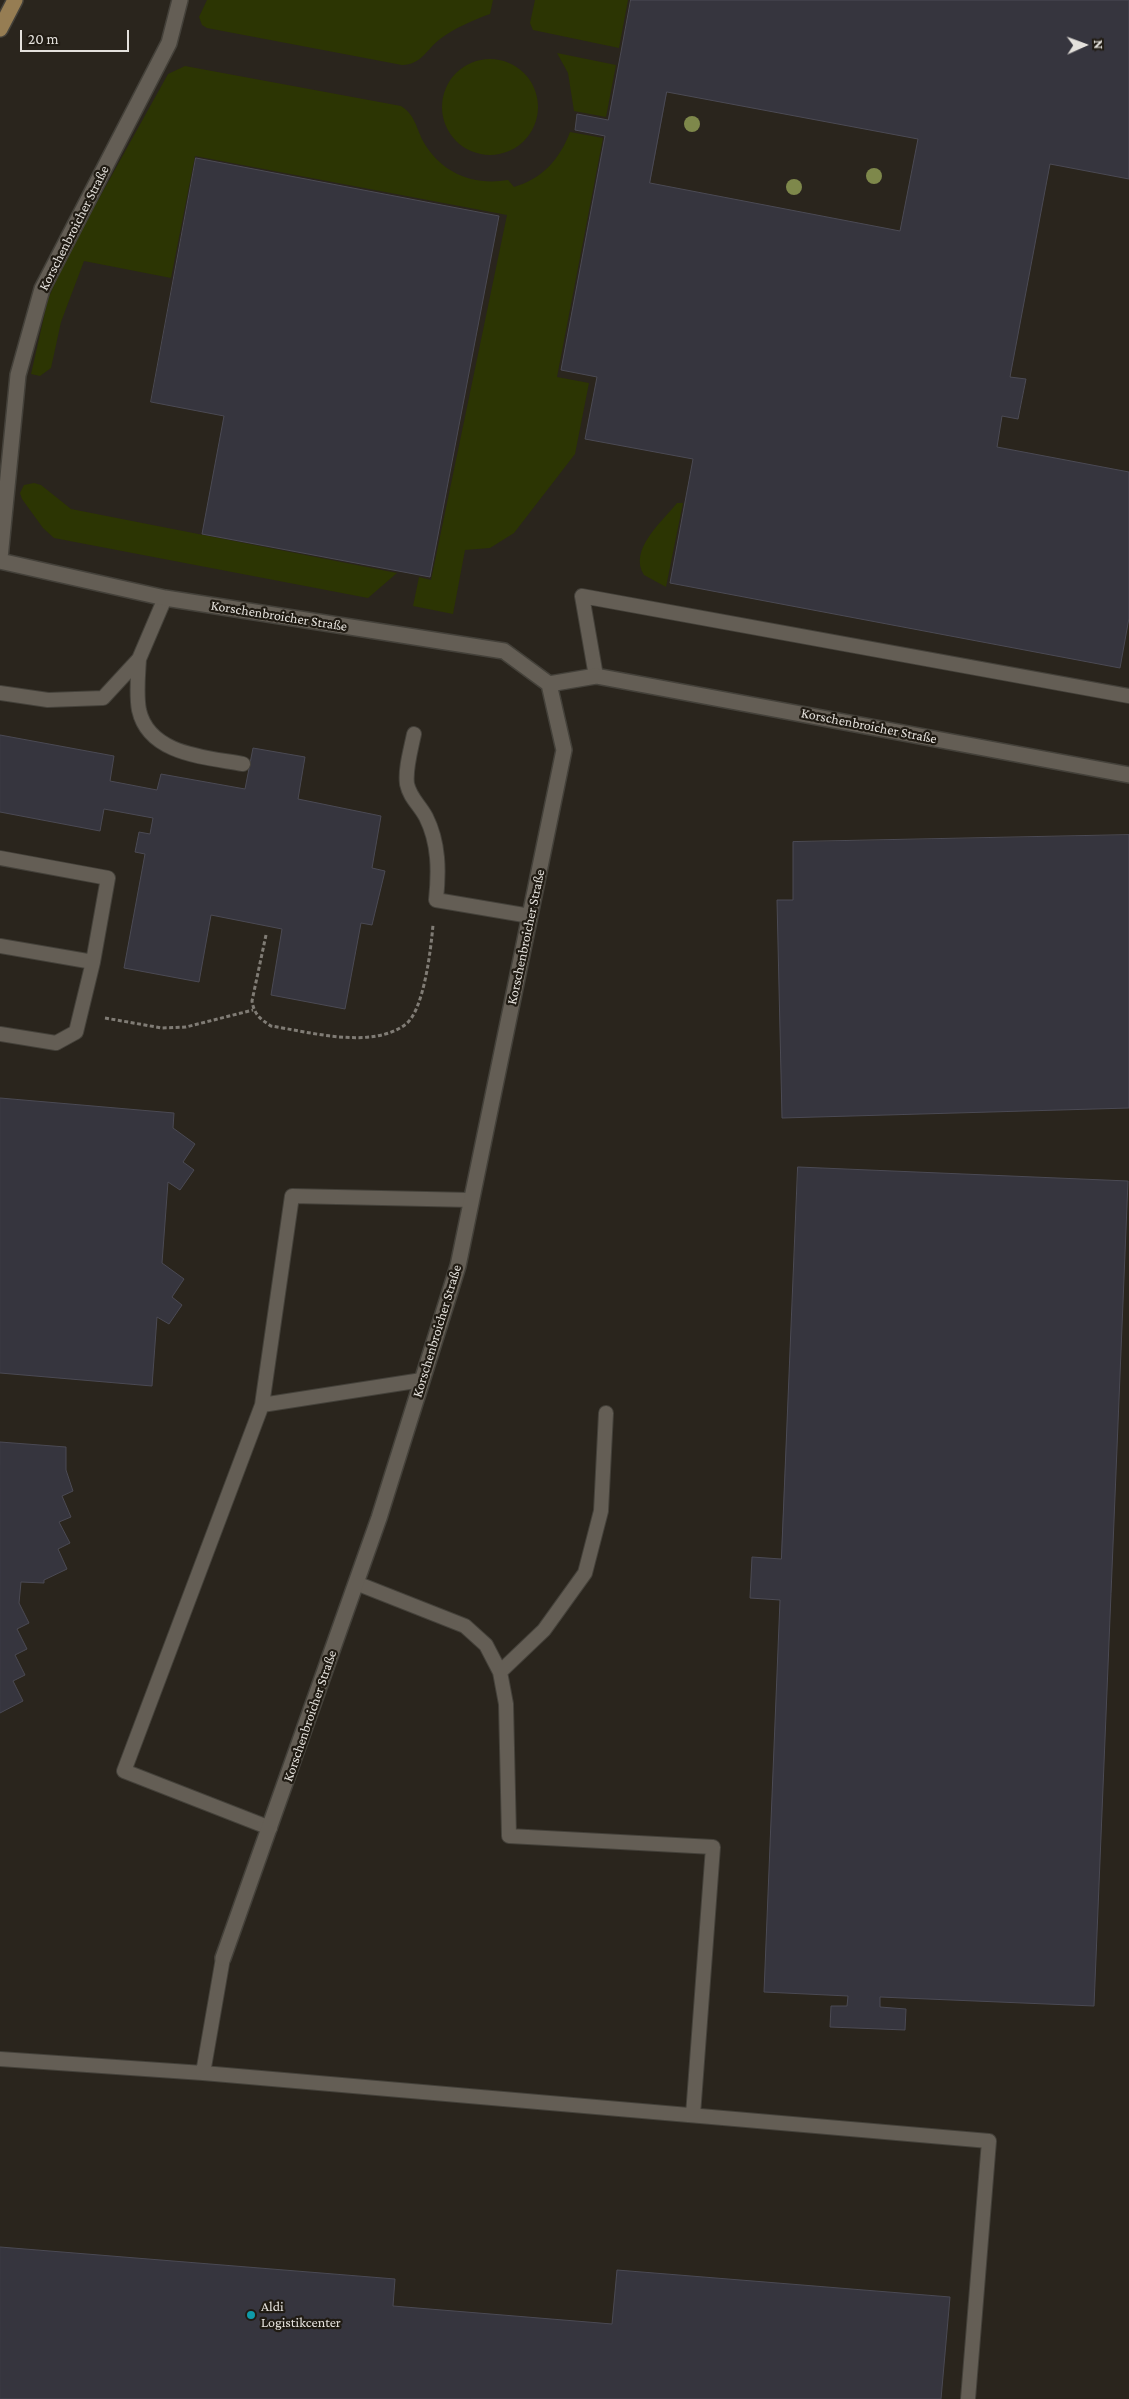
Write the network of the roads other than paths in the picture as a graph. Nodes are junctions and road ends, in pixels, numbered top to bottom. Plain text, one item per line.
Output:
1 (15, 0) edge
2 (180, 0) edge
3 (0, 29) edge
4 (0, 560) edge
5 (165, 598) junction
6 (139, 660) junction
7 (596, 676) junction
8 (549, 684) junction
9 (0, 693) edge
10 (1129, 696) edge
11 (414, 734) dead end
12 (243, 764) dead end
13 (1129, 775) edge
14 (0, 858) edge
15 (530, 916) junction
16 (0, 946) edge
17 (93, 962) junction
18 (0, 1034) edge
19 (471, 1200) junction
20 (422, 1380) junction
21 (262, 1405) junction
22 (606, 1412) dead end
23 (356, 1583) junction
24 (500, 1672) junction
25 (270, 1828) junction
26 (223, 1958) joint
27 (0, 2059) edge
28 (203, 2073) junction
29 (693, 2115) junction
30 (968, 2399) edge

1 - 3 main road
2 - 4 street, Korschenbroicher Straße
4 - 5 street, Korschenbroicher Straße
5 - 6 lane
5 - 8 street, Korschenbroicher Straße
6 - 9 lane
6 - 12 lane
7 - 8 street, Korschenbroicher Straße
7 - 10 lane
7 - 13 street, Korschenbroicher Straße
8 - 15 street, Korschenbroicher Straße
11 - 15 lane
14 - 17 lane
15 - 19 street, Korschenbroicher Straße
16 - 17 lane
17 - 18 lane
19 - 20 street, Korschenbroicher Straße
19 - 21 lane
20 - 21 lane
20 - 23 street, Korschenbroicher Straße
21 - 25 lane
22 - 24 lane
23 - 24 lane
23 - 25 street, Korschenbroicher Straße
24 - 29 lane
25 - 26 street, Korschenbroicher Straße
26 - 28 lane
27 - 28 lane
28 - 29 lane
29 - 30 lane

